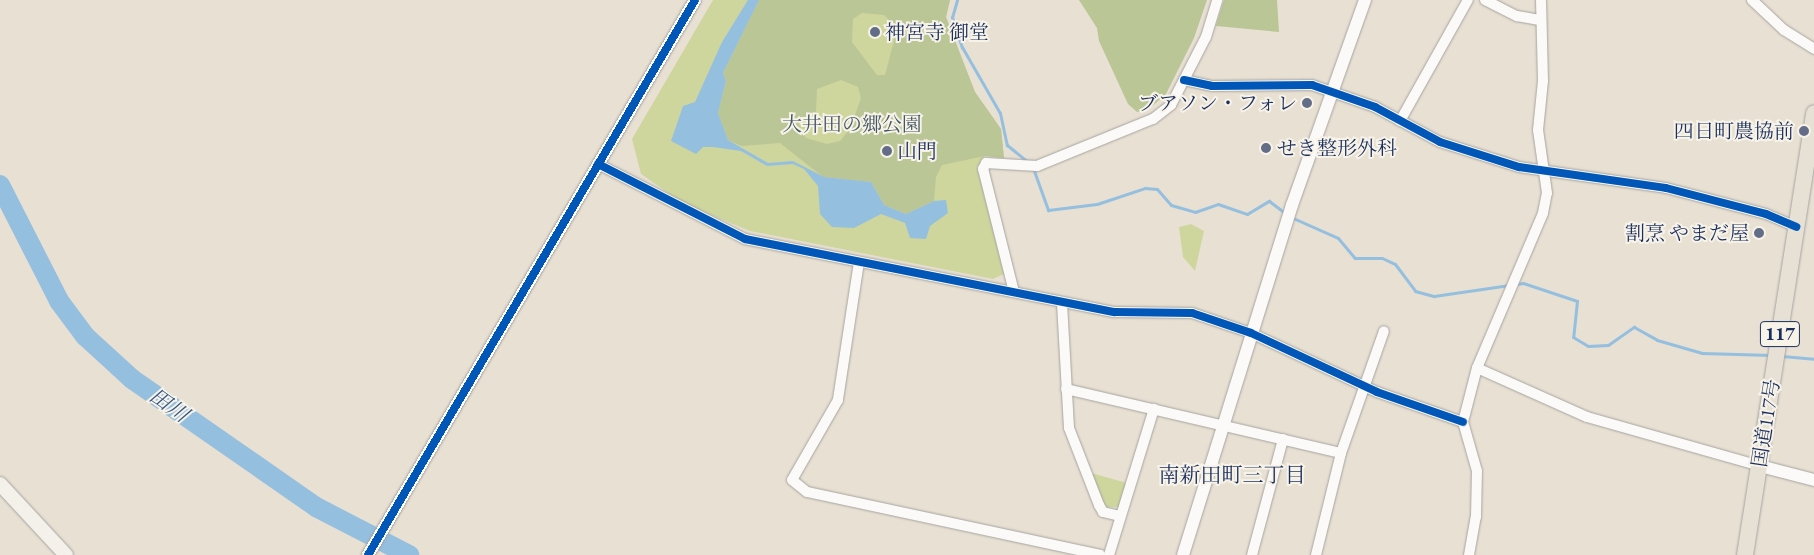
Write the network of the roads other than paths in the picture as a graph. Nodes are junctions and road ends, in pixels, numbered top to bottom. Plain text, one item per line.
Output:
1 (695, 0) edge
2 (1217, 0) edge
3 (1364, 0) edge
4 (1468, 0) edge
5 (1485, 0) edge
6 (1541, 0) edge
7 (1752, 0) edge
8 (1540, 20) junction
9 (1814, 49) edge
10 (1184, 80) junction
11 (1332, 91) junction
12 (1814, 113) edge
13 (1400, 121) junction
14 (598, 164) junction
15 (1545, 172) junction
16 (1809, 184) edge
17 (1796, 227) junction
18 (859, 262) junction
19 (1014, 292) junction
20 (1062, 303) junction
21 (1384, 331) dead end
22 (1251, 333) junction
23 (1476, 368) junction
24 (1363, 385) junction
25 (1066, 389) junction
26 (1154, 409) junction
27 (1463, 422) junction
28 (1223, 424) junction
29 (1284, 439) junction
30 (1341, 453) junction
31 (1760, 466) junction
32 (1814, 480) edge
33 (0, 484) edge
34 (1121, 516) junction
35 (66, 555) edge
36 (368, 555) edge
37 (1100, 555) edge
38 (1109, 555) edge
39 (1183, 555) edge
40 (1252, 555) edge
41 (1316, 555) edge
42 (1468, 555) edge
43 (1745, 555) edge

1 - 14 street
2 - 10 street
3 - 11 street
4 - 13 street
5 - 8 street
6 - 8 street
7 - 9 street
8 - 15 street
10 - 11 street
10 - 19 street
11 - 13 street
11 - 22 street
12 - 16 highway, 国道117号 / 117
13 - 15 street
14 - 18 street
14 - 36 street
15 - 17 street
15 - 23 street
16 - 17 highway, 国道117号 / 117
17 - 31 highway, 国道117号 / 117
18 - 19 street
18 - 37 street
19 - 20 street
20 - 22 street
20 - 25 street
21 - 24 street
22 - 24 street
22 - 28 street
23 - 27 street
23 - 31 street
24 - 27 street
24 - 30 street
25 - 26 street
25 - 34 street
26 - 28 street
26 - 34 street
27 - 42 street
28 - 29 street
28 - 39 street
29 - 30 street
29 - 40 street
30 - 41 street
31 - 32 street
31 - 43 highway, 国道117号 / 117
33 - 35 main road
34 - 38 street

